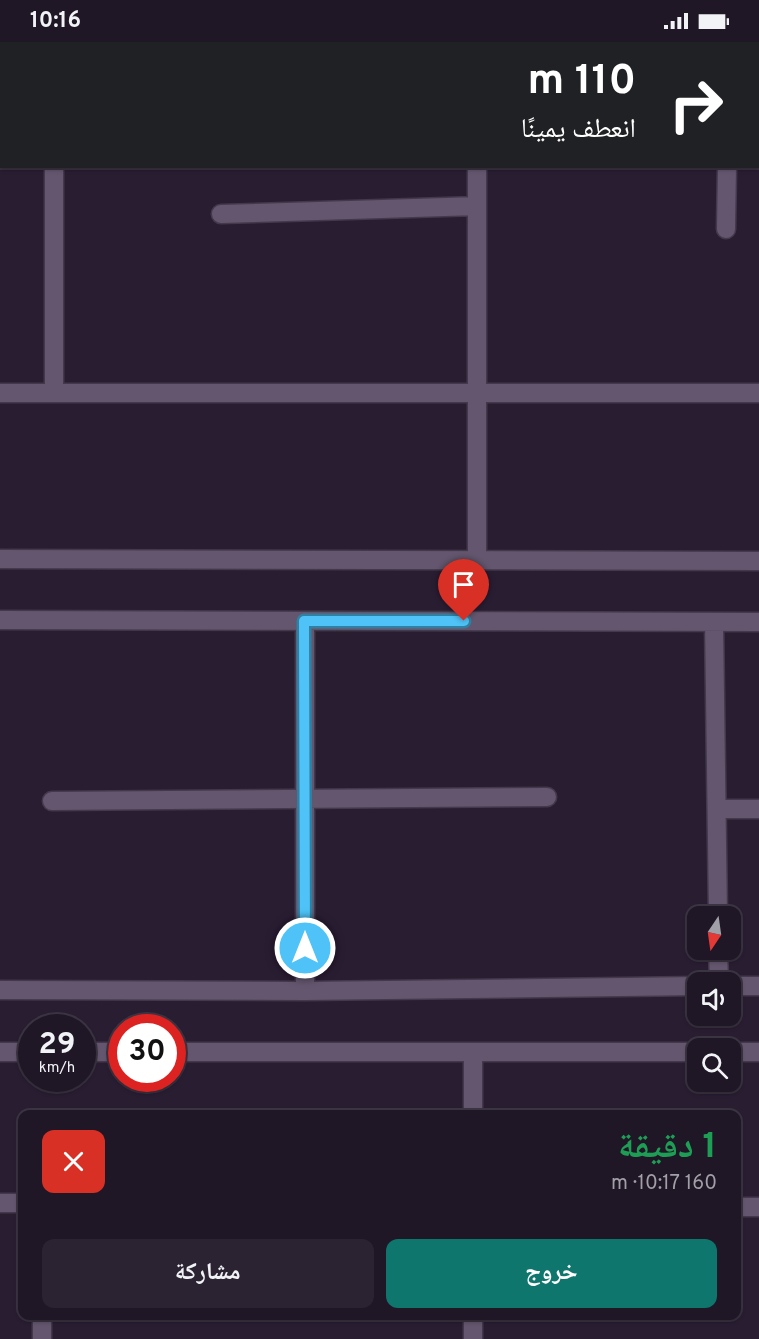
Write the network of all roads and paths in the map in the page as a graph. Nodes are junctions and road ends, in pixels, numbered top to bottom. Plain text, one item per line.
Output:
1 (54, 168) edge
2 (477, 168) edge
3 (727, 168) edge
4 (477, 206) junction
5 (221, 214) dead end
6 (726, 229) dead end
7 (0, 393) edge
8 (54, 393) junction
9 (477, 393) junction
10 (759, 393) edge
11 (0, 559) edge
12 (477, 560) junction
13 (759, 561) edge
14 (0, 620) edge
15 (304, 621) junction
16 (714, 622) junction
17 (759, 622) edge
18 (548, 797) dead end
19 (305, 799) junction
20 (52, 801) dead end
21 (717, 809) junction
22 (759, 809) edge
23 (718, 906) edge
24 (687, 986) edge
25 (741, 986) edge
26 (759, 986) edge
27 (0, 990) edge
28 (305, 991) junction
29 (0, 1052) edge
30 (18, 1052) edge
31 (186, 1052) edge
32 (473, 1052) junction
33 (687, 1052) edge
34 (741, 1052) edge
35 (759, 1052) edge
36 (473, 1110) edge
37 (0, 1203) edge
38 (18, 1203) edge
39 (741, 1207) edge
40 (759, 1207) edge
41 (42, 1320) edge
42 (473, 1320) edge
43 (42, 1339) edge
44 (473, 1339) edge

1 - 8 street
2 - 4 street
3 - 6 street
4 - 5 street
4 - 9 street
7 - 8 street
8 - 9 street
9 - 10 street
9 - 12 street
11 - 12 street
12 - 13 street
14 - 15 street
15 - 16 street
15 - 19 street
16 - 17 street
16 - 21 street
18 - 19 street
19 - 20 street
19 - 28 street
21 - 22 street
21 - 23 street
24 - 28 street
25 - 26 street
27 - 28 street
29 - 30 street
31 - 32 street
32 - 33 street
32 - 36 street
34 - 35 street
37 - 38 street
39 - 40 street
41 - 43 street
42 - 44 street

